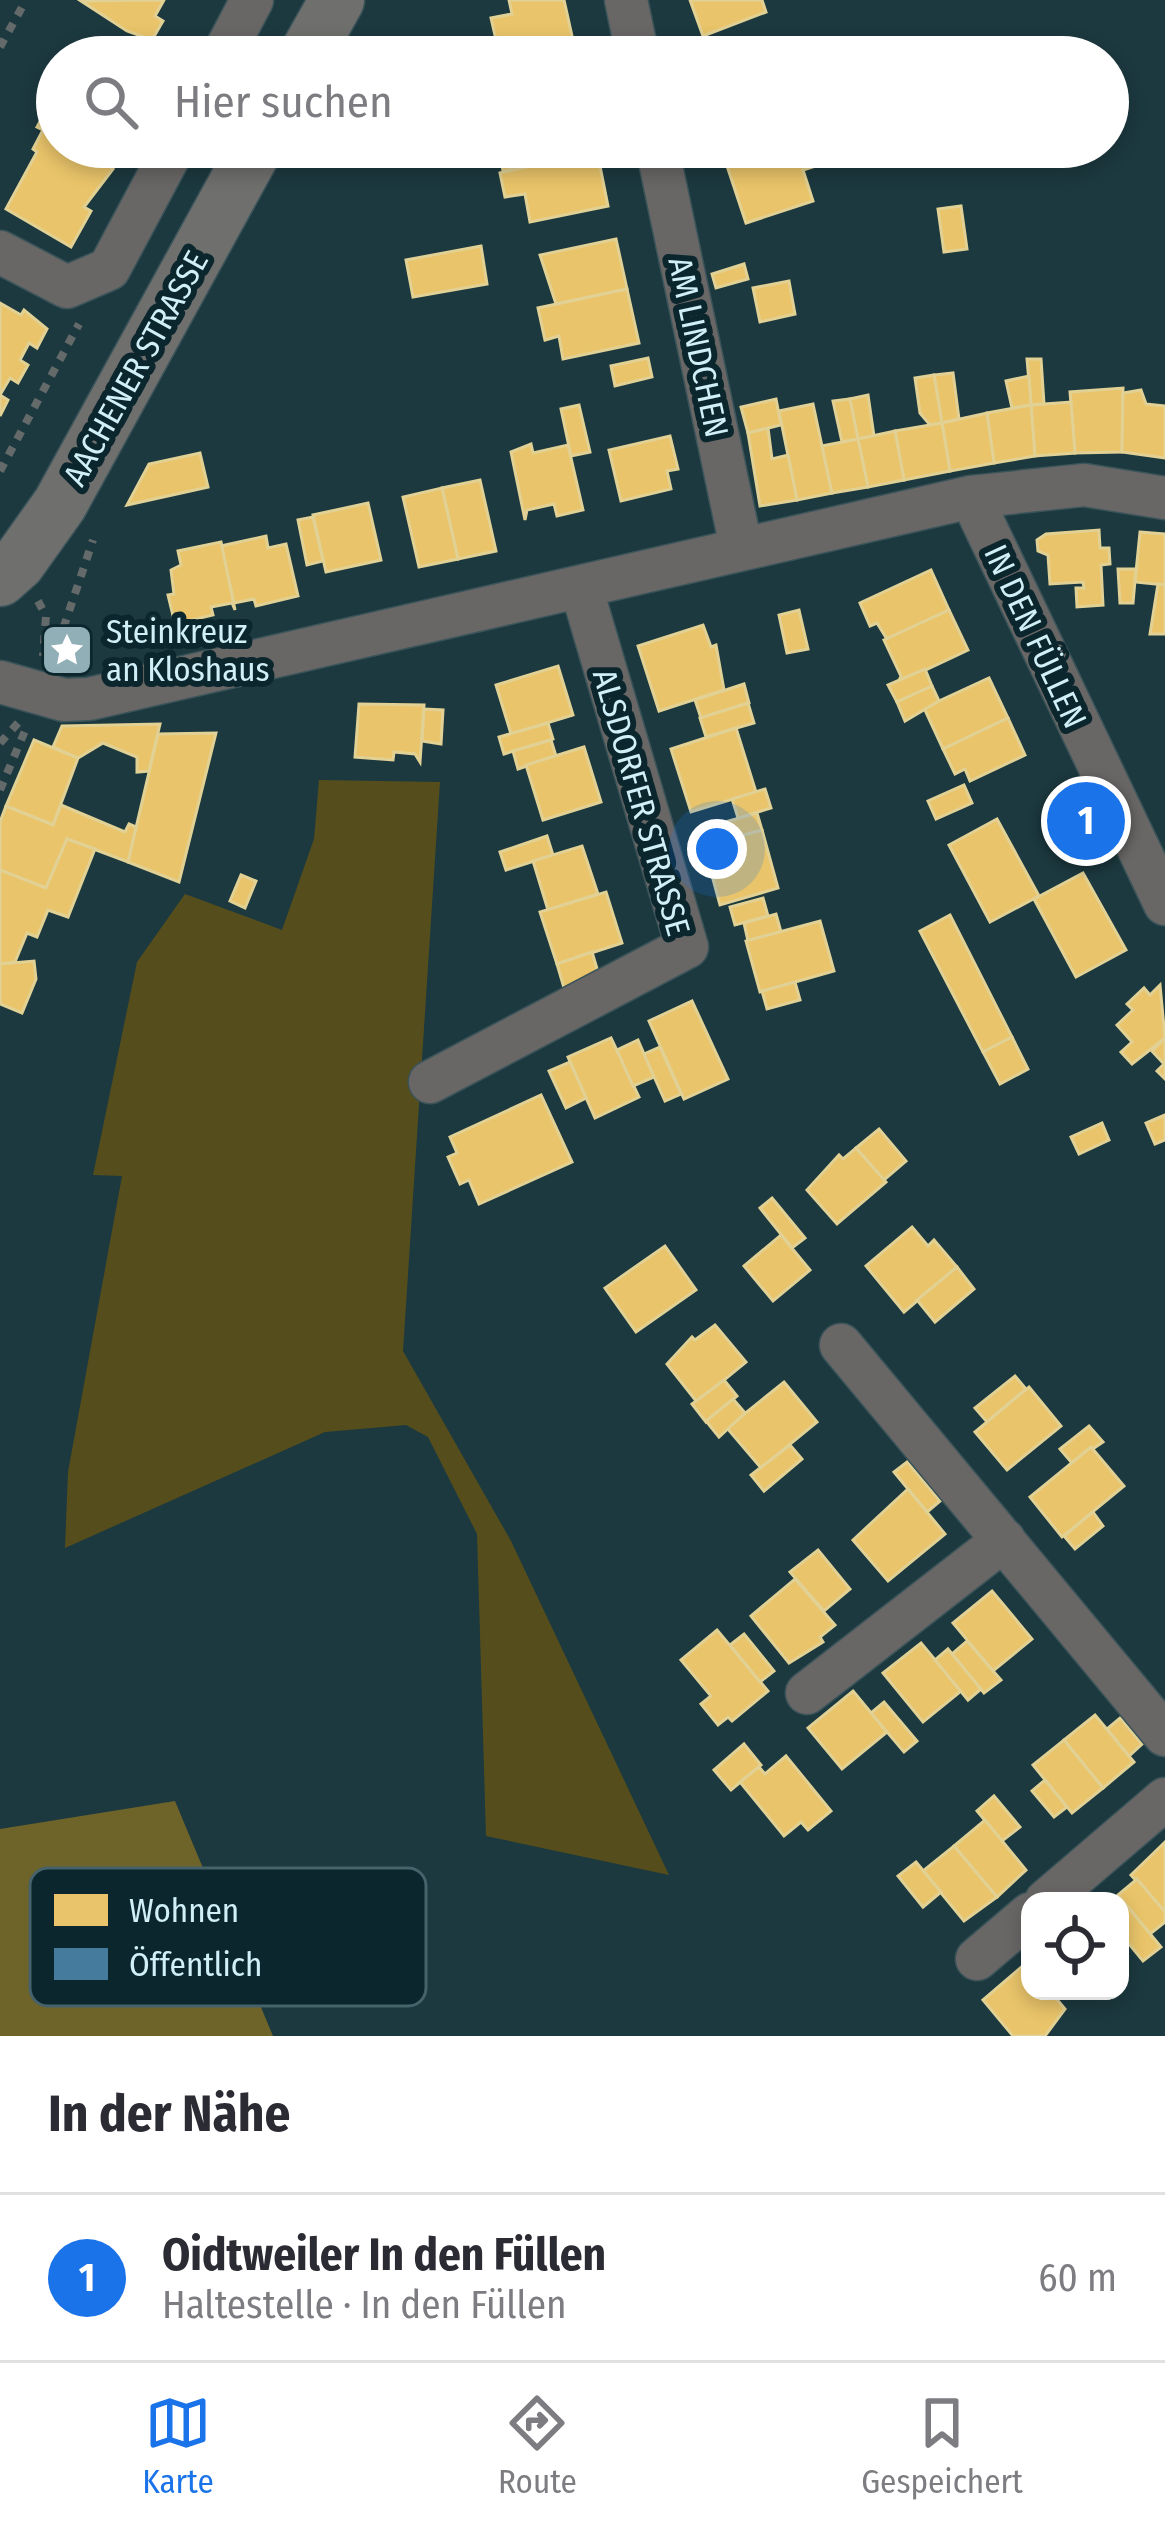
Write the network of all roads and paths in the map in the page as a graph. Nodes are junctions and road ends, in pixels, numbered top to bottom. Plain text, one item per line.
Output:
1 (26, 0) edge
2 (252, 0) edge
3 (337, 0) edge
4 (626, 0) edge
5 (233, 36) edge
6 (317, 36) edge
7 (634, 36) edge
8 (0, 47) edge
9 (163, 168) edge
10 (244, 168) edge
11 (661, 168) edge
12 (0, 251) edge
13 (110, 269) junction
14 (0, 471) edge
15 (970, 497) junction
16 (1165, 498) edge
17 (741, 547) junction
18 (9, 571) edge
19 (581, 587) junction
20 (0, 682) edge
21 (40, 695) junction
22 (0, 790) edge
23 (1165, 904) edge
24 (430, 1082) dead end
25 (841, 1346) dead end
26 (1004, 1540) junction
27 (807, 1693) dead end
28 (1165, 1735) edge
29 (1165, 1799) edge
30 (1056, 1892) edge
31 (1021, 1922) edge
32 (976, 1959) dead end

1 - 8 path
2 - 5 street
3 - 6 main road
4 - 7 street
9 - 13 street
10 - 18 main road, AACHENER STRASSE
11 - 17 street, AM LINDCHEN
12 - 13 street
13 - 14 path
15 - 16 street
15 - 17 street
15 - 23 street, IN DEN FÜLLEN
17 - 19 street
18 - 21 path
19 - 21 street
19 - 24 street, ALSDORFER STRASSE
20 - 21 street
21 - 22 path
25 - 26 street
26 - 27 street
26 - 28 street
29 - 30 street
31 - 32 street

